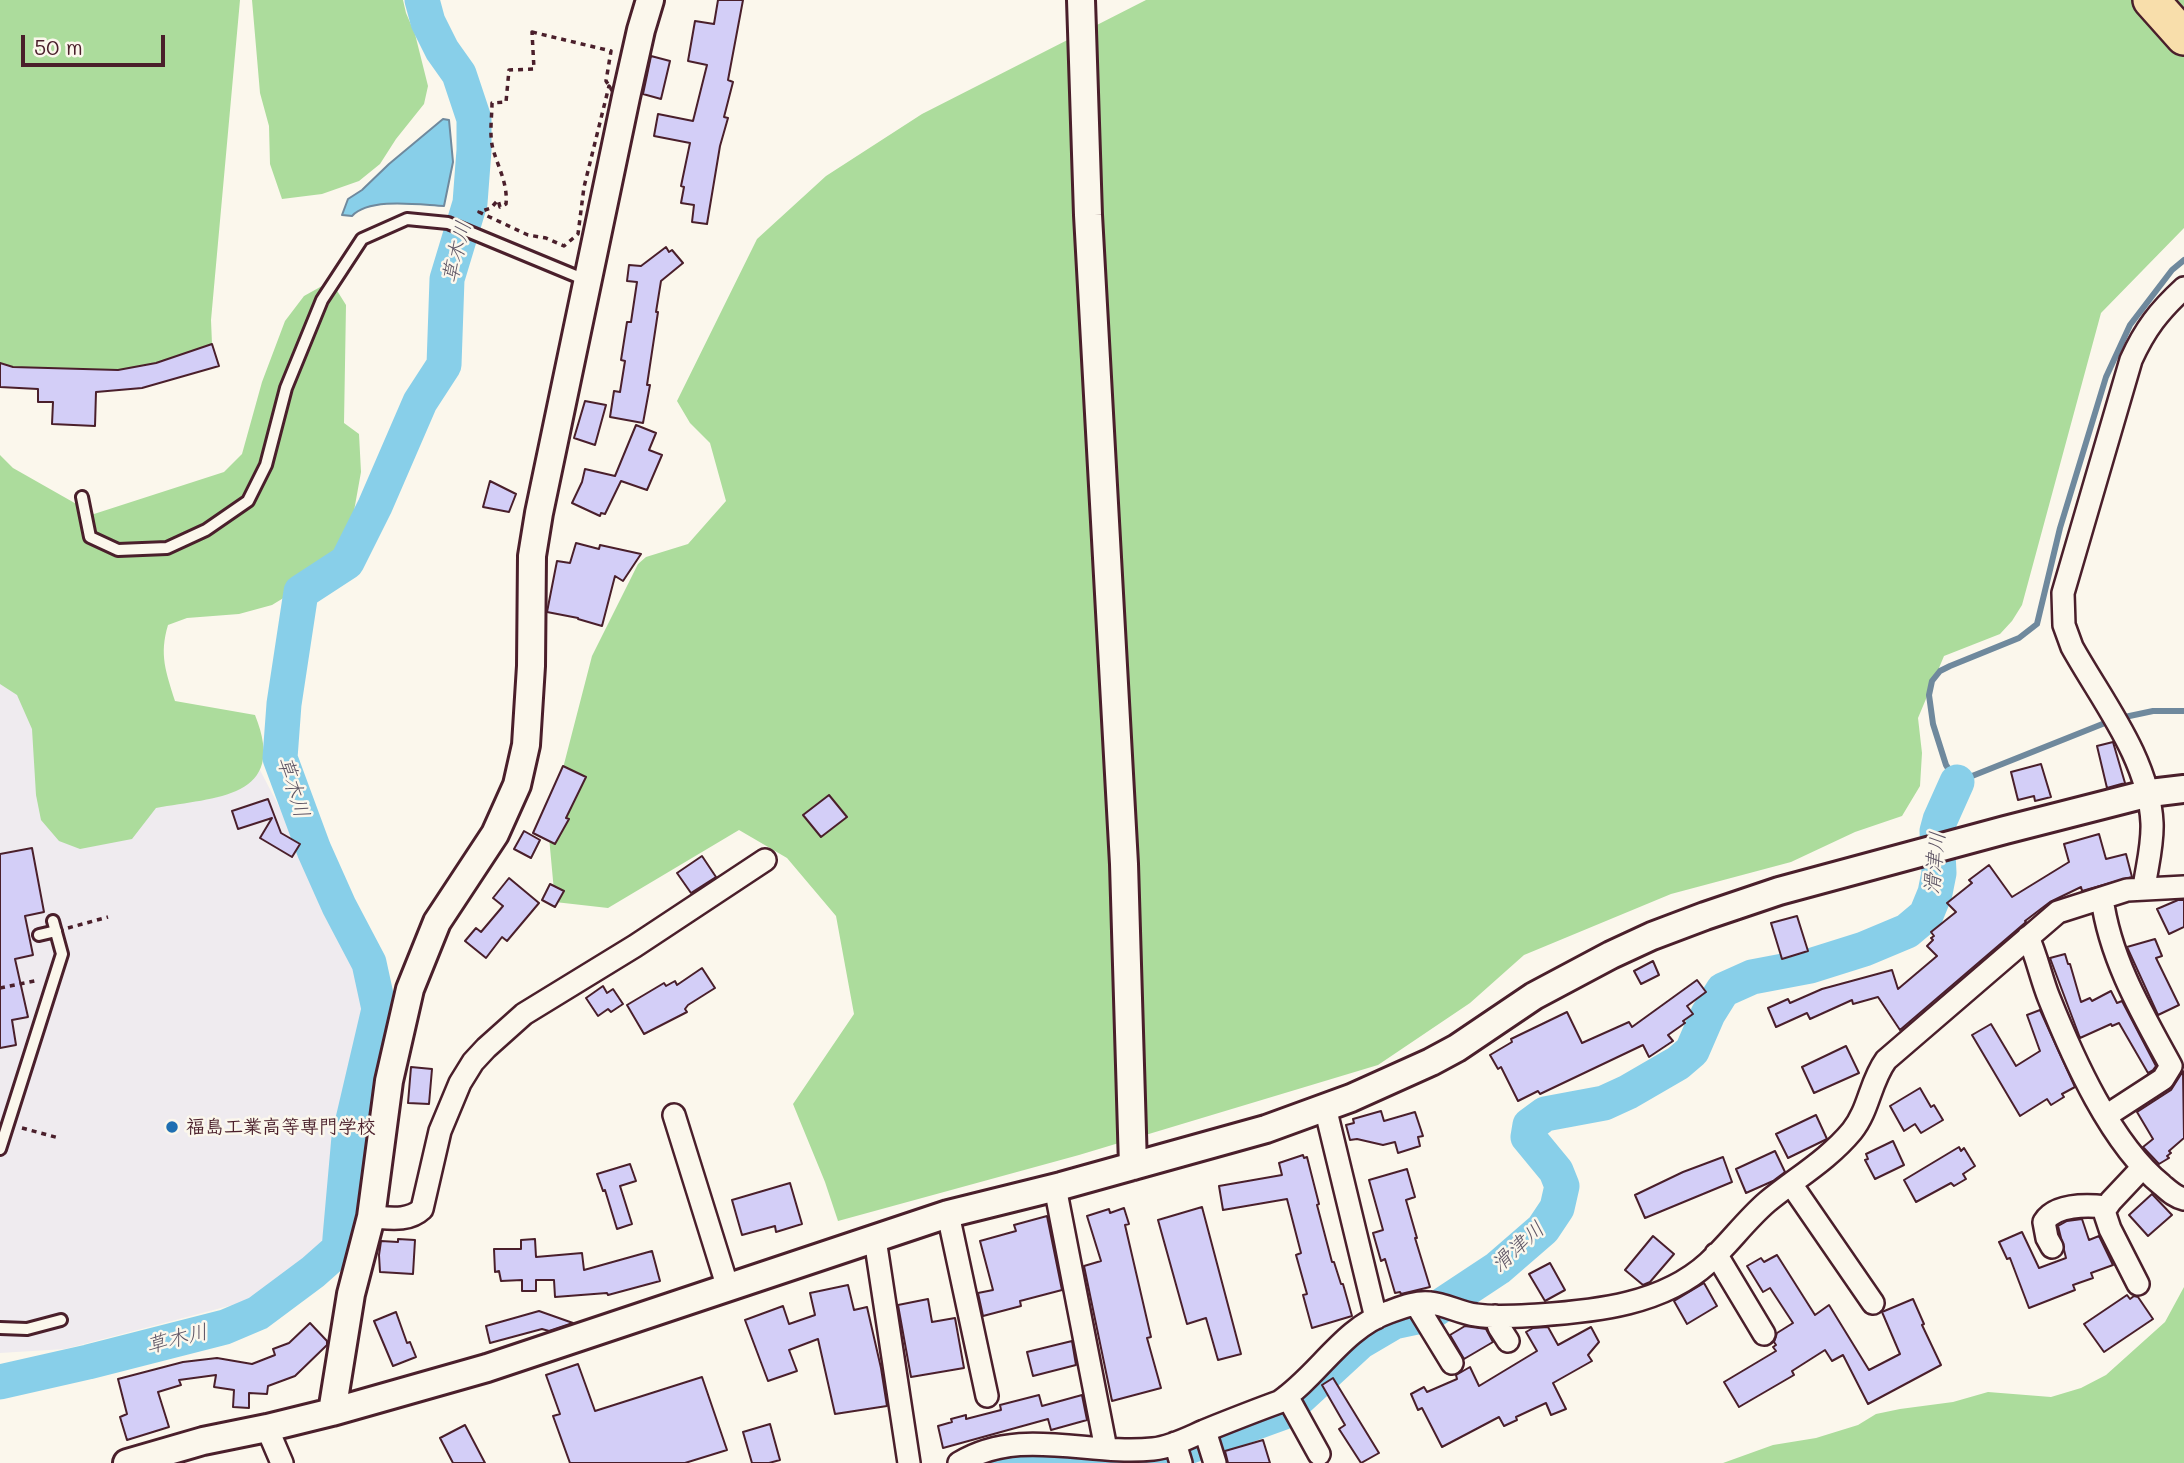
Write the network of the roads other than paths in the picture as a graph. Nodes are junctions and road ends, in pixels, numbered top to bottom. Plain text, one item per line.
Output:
1 (650, 0) edge
2 (1081, 0) edge
3 (2151, 0) edge
4 (2180, 32) edge
5 (588, 281) junction
6 (2184, 288) edge
7 (82, 497) dead end
8 (2184, 789) edge
9 (2147, 794) junction
10 (765, 860) dead end
11 (2184, 887) edge
12 (2144, 888) junction
13 (2102, 898) junction
14 (39, 936) dead end
15 (2028, 937) junction
16 (1325, 1107) junction
17 (674, 1115) dead end
18 (2106, 1116) junction
19 (0, 1149) edge
20 (1132, 1166) junction
21 (2143, 1167) junction
22 (1791, 1184) junction
23 (1055, 1187) junction
24 (2184, 1199) edge
25 (2106, 1207) junction
26 (948, 1214) junction
27 (371, 1217) junction
28 (875, 1239) junction
29 (2052, 1247) dead end
30 (1716, 1254) junction
31 (2138, 1284) dead end
32 (728, 1288) junction
33 (1872, 1303) dead end
34 (1416, 1304) junction
35 (1495, 1316) junction
36 (1376, 1318) junction
37 (61, 1320) dead end
38 (0, 1328) edge
39 (1765, 1334) dead end
40 (1508, 1340) dead end
41 (1452, 1363) dead end
42 (987, 1396) dead end
43 (1287, 1396) junction
44 (332, 1412) junction
45 (267, 1429) junction
46 (1205, 1431) junction
47 (1099, 1453) edge
48 (1178, 1453) edge
49 (1319, 1454) dead end
50 (127, 1463) edge
51 (282, 1463) edge
52 (909, 1463) edge
53 (959, 1463) edge
54 (1215, 1463) edge

1 - 5 street
2 - 20 street
3 - 4 highway
5 - 7 lane
5 - 27 street
6 - 9 street
8 - 9 street
9 - 12 street
9 - 16 street
10 - 27 street
11 - 12 street
12 - 13 street
13 - 15 street
13 - 18 street
14 - 19 lane
15 - 18 street
15 - 22 street
16 - 20 street
16 - 36 street
17 - 32 street
18 - 21 street
20 - 23 street
21 - 24 street
21 - 25 street
22 - 30 street
22 - 33 street
23 - 26 street
23 - 47 street
25 - 29 street
25 - 31 street
26 - 28 street
26 - 42 street
27 - 44 street
28 - 32 street
28 - 52 street
30 - 35 street
30 - 39 street
32 - 44 street
34 - 35 street
34 - 36 street
34 - 41 street
35 - 40 street
36 - 43 street
37 - 38 lane
43 - 46 street
43 - 49 street
44 - 45 street
45 - 50 street
45 - 51 street
46 - 48 street
46 - 54 street
47 - 48 street
47 - 53 street

